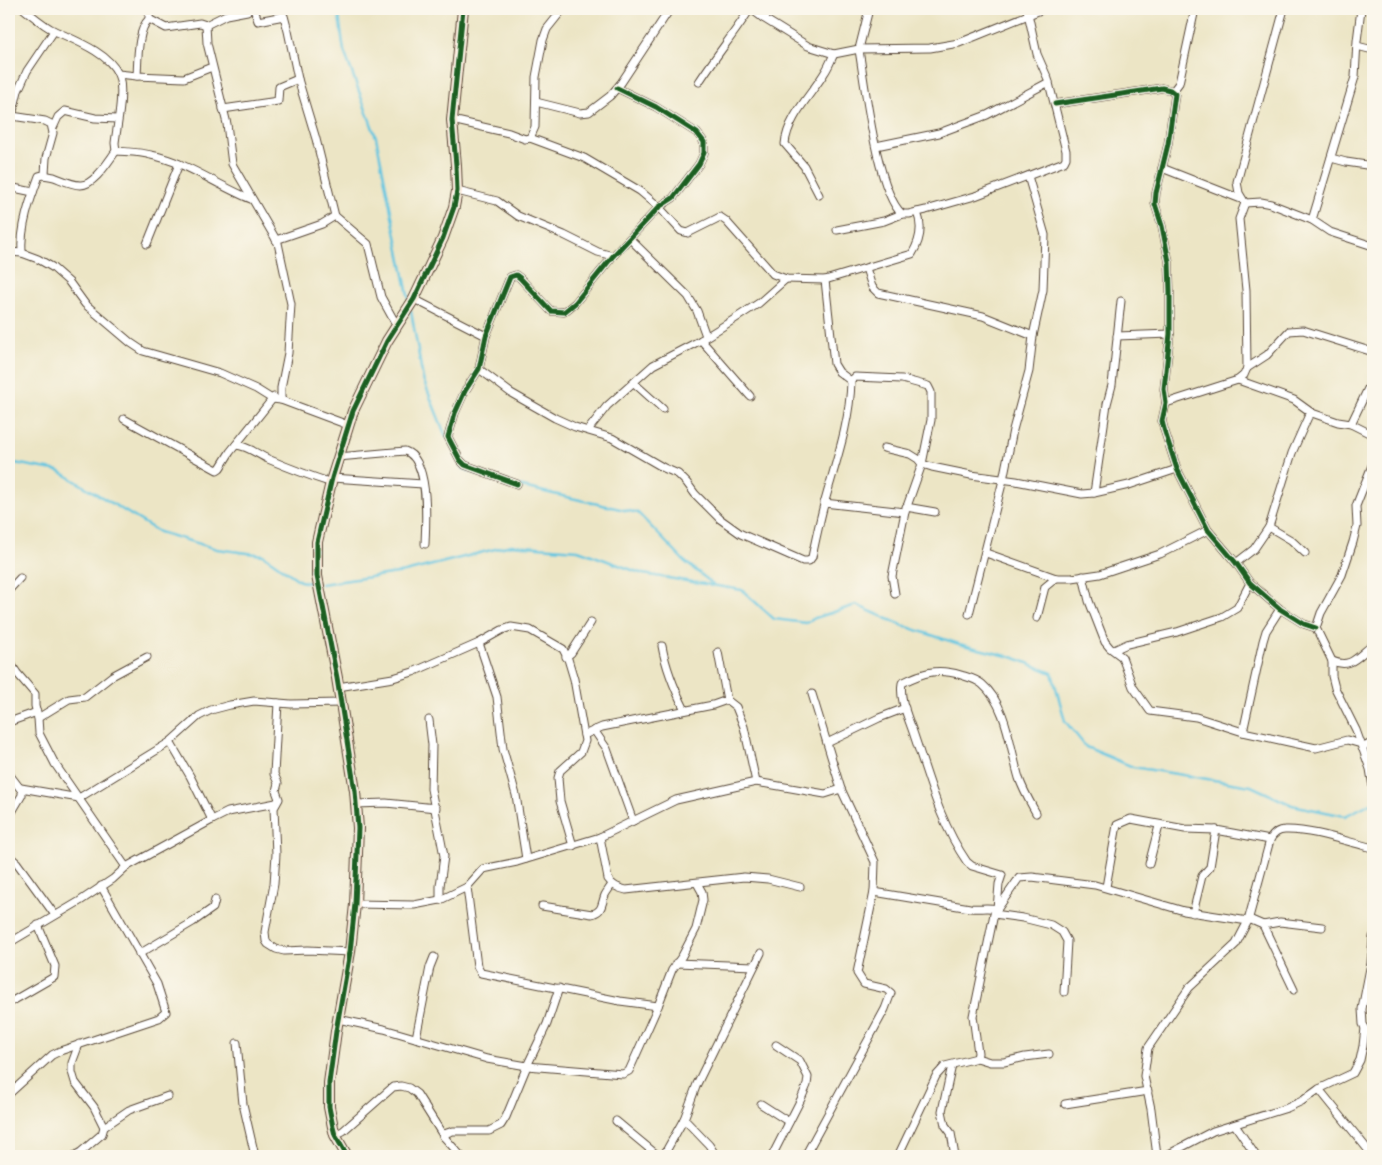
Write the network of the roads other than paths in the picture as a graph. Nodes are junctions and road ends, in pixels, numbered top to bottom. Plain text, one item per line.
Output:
1 (24, 9) edge
2 (149, 9) edge
3 (250, 9) edge
4 (254, 9) edge
5 (463, 9) edge
6 (563, 9) edge
7 (670, 9) edge
8 (750, 9) edge
9 (773, 9) edge
10 (869, 9) edge
11 (1043, 9) edge
12 (1195, 9) edge
13 (1284, 9) edge
14 (1361, 9) edge
15 (1028, 11) edge
16 (763, 18) junction
17 (149, 19) junction
18 (206, 25) junction
19 (54, 31) junction
20 (1356, 46) junction
21 (859, 49) junction
22 (1373, 50) edge
23 (834, 54) junction
24 (212, 67) junction
25 (118, 74) junction
26 (137, 76) junction
27 (298, 80) junction
28 (699, 82) dead end
29 (1049, 82) junction
30 (617, 88) junction
31 (1173, 92) junction
32 (12, 102) edge
33 (536, 102) junction
34 (1055, 104) junction
35 (223, 109) junction
36 (12, 116) junction
37 (117, 120) junction
38 (452, 120) junction
39 (9, 128) edge
40 (53, 128) junction
41 (530, 138) junction
42 (876, 146) junction
43 (116, 150) junction
44 (1331, 158) junction
45 (179, 164) junction
46 (1373, 166) edge
47 (1162, 168) junction
48 (45, 174) junction
49 (1028, 176) junction
50 (9, 187) edge
51 (457, 191) junction
52 (33, 192) junction
53 (819, 195) dead end
54 (251, 199) junction
55 (1243, 201) junction
56 (659, 207) junction
57 (917, 212) junction
58 (902, 214) junction
59 (335, 216) junction
60 (1312, 220) junction
61 (837, 230) dead end
62 (630, 239) junction
63 (276, 240) junction
64 (147, 244) dead end
65 (1373, 246) edge
66 (9, 252) edge
67 (22, 253) junction
68 (613, 256) junction
69 (866, 268) junction
70 (786, 279) junction
71 (825, 280) junction
72 (414, 300) junction
73 (1121, 301) dead end
74 (397, 326) junction
75 (1170, 334) junction
76 (486, 336) junction
77 (1033, 336) junction
78 (1117, 336) junction
79 (704, 338) junction
80 (1373, 352) edge
81 (479, 368) junction
82 (1247, 368) junction
83 (1373, 378) edge
84 (1238, 380) junction
85 (851, 381) junction
86 (634, 383) junction
87 (281, 388) junction
88 (750, 396) dead end
89 (272, 399) junction
90 (281, 400) junction
91 (1166, 403) junction
92 (663, 409) dead end
93 (1312, 413) junction
94 (124, 419) dead end
95 (1351, 424) junction
96 (348, 425) junction
97 (588, 430) junction
98 (1373, 435) edge
99 (243, 436) junction
100 (236, 445) junction
101 (244, 446) junction
102 (884, 448) dead end
103 (338, 457) junction
104 (1373, 463) edge
105 (922, 464) junction
106 (1177, 469) junction
107 (1003, 480) junction
108 (332, 481) junction
109 (423, 484) junction
110 (517, 484) dead end
111 (1094, 494) junction
112 (824, 503) junction
113 (905, 509) junction
114 (935, 512) dead end
115 (1269, 527) junction
116 (1208, 530) junction
117 (425, 544) dead end
118 (986, 553) junction
119 (1305, 553) dead end
120 (1236, 563) junction
121 (1084, 576) junction
122 (20, 578) dead end
123 (1056, 578) junction
124 (1250, 583) junction
125 (9, 590) edge
126 (895, 594) dead end
127 (1280, 609) junction
128 (969, 614) dead end
129 (1037, 618) dead end
130 (591, 622) dead end
131 (1316, 628) junction
132 (479, 643) junction
133 (1373, 645) edge
134 (662, 646) dead end
135 (1114, 650) junction
136 (718, 652) dead end
137 (147, 657) dead end
138 (566, 657) junction
139 (9, 661) edge
140 (1332, 661) junction
141 (338, 687) junction
142 (812, 694) dead end
143 (727, 700) junction
144 (278, 703) junction
145 (341, 704) junction
146 (905, 708) junction
147 (685, 710) junction
148 (37, 715) junction
149 (429, 720) dead end
150 (9, 722) edge
151 (594, 730) junction
152 (1243, 732) junction
153 (584, 735) junction
154 (170, 742) junction
155 (1373, 742) edge
156 (827, 743) junction
157 (1362, 746) junction
158 (9, 774) edge
159 (756, 782) junction
160 (1373, 787) edge
161 (21, 788) junction
162 (841, 789) junction
163 (79, 798) junction
164 (276, 803) junction
165 (356, 804) junction
166 (436, 808) junction
167 (1036, 813) dead end
168 (9, 817) edge
169 (212, 820) junction
170 (633, 821) junction
171 (1159, 826) junction
172 (1216, 830) junction
173 (600, 838) junction
174 (1270, 840) junction
175 (573, 846) junction
176 (1373, 848) edge
177 (9, 856) edge
178 (526, 860) junction
179 (1149, 864) dead end
180 (126, 867) junction
181 (1002, 875) junction
182 (1019, 878) junction
183 (612, 884) junction
184 (697, 884) junction
185 (101, 886) junction
186 (467, 887) junction
187 (800, 887) dead end
188 (1106, 887) junction
189 (874, 892) junction
190 (215, 900) dead end
191 (440, 900) junction
192 (354, 904) junction
193 (542, 906) dead end
194 (995, 912) junction
195 (1193, 913) junction
196 (55, 915) junction
197 (1249, 920) junction
198 (38, 925) junction
199 (1263, 925) junction
200 (1322, 927) dead end
201 (1373, 937) edge
202 (9, 943) edge
203 (350, 952) junction
204 (761, 953) dead end
205 (139, 954) junction
206 (434, 956) dead end
207 (676, 963) junction
208 (1372, 963) edge
209 (754, 966) junction
210 (559, 988) junction
211 (1294, 990) dead end
212 (1064, 992) dead end
213 (9, 1003) edge
214 (658, 1006) junction
215 (338, 1019) junction
216 (1365, 1028) junction
217 (1373, 1036) edge
218 (416, 1038) junction
219 (79, 1044) junction
220 (237, 1044) dead end
221 (776, 1045) dead end
222 (62, 1050) junction
223 (1049, 1054) dead end
224 (977, 1058) junction
225 (72, 1063) junction
226 (952, 1065) junction
227 (527, 1066) junction
228 (1319, 1089) junction
229 (1148, 1091) junction
230 (9, 1094) edge
231 (168, 1096) dead end
232 (761, 1104) dead end
233 (1064, 1104) dead end
234 (684, 1119) junction
235 (616, 1121) dead end
236 (789, 1122) junction
237 (1234, 1125) junction
238 (104, 1127) junction
239 (335, 1135) junction
240 (444, 1138) junction
241 (74, 1156) edge
242 (255, 1156) edge
243 (347, 1156) edge
244 (461, 1156) edge
245 (716, 1156) edge
246 (772, 1156) edge
247 (805, 1156) edge
248 (898, 1156) edge
249 (955, 1156) edge
250 (1157, 1156) edge
251 (1165, 1156) edge
252 (1256, 1156) edge
253 (1373, 1156) edge

1 - 19 street
2 - 17 street
3 - 18 street
4 - 27 street
5 - 38 street
6 - 33 street
7 - 30 street
8 - 16 street
8 - 28 street
9 - 16 street
10 - 21 street
11 - 15 street
12 - 31 street
13 - 55 street
14 - 20 street
15 - 21 street
15 - 29 street
16 - 23 street
17 - 18 street
17 - 26 street
18 - 24 street
19 - 25 street
19 - 32 street
20 - 22 street
20 - 44 street
21 - 23 street
21 - 42 street
23 - 53 street
24 - 26 street
24 - 35 street
25 - 26 street
25 - 37 street
27 - 35 street
27 - 59 street
29 - 34 street
29 - 42 street
30 - 33 street
30 - 56 street
31 - 34 street
31 - 47 street
32 - 36 street
33 - 41 street
34 - 49 street
35 - 54 street
36 - 39 street
36 - 40 street
37 - 40 street
37 - 43 street
38 - 41 street
38 - 51 street
40 - 48 street
41 - 56 street
42 - 58 street
43 - 45 street
43 - 48 street
44 - 46 street
44 - 60 street
45 - 54 street
45 - 64 street
47 - 55 street
47 - 75 street
48 - 52 street
49 - 57 street
49 - 77 street
50 - 52 street
51 - 68 street
51 - 72 street
52 - 67 street
54 - 63 street
55 - 60 street
55 - 82 street
56 - 62 street
56 - 70 street
57 - 58 street
57 - 69 street
58 - 61 street
59 - 63 street
59 - 74 street
60 - 65 street
62 - 68 street
62 - 79 street
63 - 87 street
66 - 67 street
67 - 89 street
68 - 76 street
69 - 71 street
69 - 77 street
70 - 71 street
70 - 79 street
71 - 85 street
72 - 74 street
72 - 76 street
73 - 78 street
74 - 96 street
75 - 78 street
75 - 91 street
76 - 81 street
77 - 107 street
78 - 111 street
79 - 86 street
79 - 88 street
80 - 82 street
81 - 97 street
81 - 110 street
82 - 84 street
83 - 95 street
84 - 91 street
84 - 93 street
85 - 105 street
85 - 112 street
86 - 92 street
86 - 97 street
87 - 89 street
87 - 90 street
89 - 90 street
89 - 99 street
90 - 96 street
91 - 106 street
93 - 95 street
93 - 115 street
94 - 100 street
95 - 98 street
96 - 103 street
97 - 112 street
99 - 100 street
99 - 101 street
100 - 101 street
101 - 108 street
102 - 105 street
103 - 108 street
103 - 109 street
104 - 131 street
105 - 107 street
105 - 113 street
106 - 111 street
106 - 116 street
107 - 111 street
107 - 118 street
108 - 109 street
108 - 141 street
109 - 117 street
112 - 113 street
113 - 114 street
113 - 126 street
115 - 119 street
115 - 120 street
116 - 120 street
116 - 121 street
118 - 123 street
118 - 128 street
120 - 124 street
121 - 123 street
121 - 135 street
122 - 125 street
123 - 129 street
124 - 127 street
124 - 135 street
127 - 131 street
127 - 152 street
130 - 138 street
131 - 140 street
132 - 138 street
132 - 141 street
132 - 178 street
133 - 140 street
134 - 147 street
135 - 152 street
136 - 143 street
137 - 148 street
138 - 153 street
139 - 148 street
140 - 157 street
141 - 145 street
142 - 156 street
143 - 147 street
143 - 159 street
144 - 145 street
144 - 154 street
144 - 164 street
145 - 165 street
146 - 156 street
146 - 167 street
146 - 181 street
147 - 151 street
148 - 150 street
148 - 163 street
149 - 166 street
151 - 153 street
151 - 170 street
152 - 157 street
153 - 175 street
154 - 163 street
154 - 169 street
155 - 157 street
156 - 162 street
157 - 160 street
158 - 161 street
159 - 162 street
159 - 170 street
161 - 163 street
161 - 168 street
162 - 189 street
163 - 180 street
164 - 169 street
164 - 203 street
165 - 166 street
165 - 192 street
166 - 191 street
169 - 180 street
170 - 173 street
171 - 172 street
171 - 179 street
171 - 188 street
172 - 174 street
172 - 195 street
173 - 175 street
173 - 183 street
174 - 176 street
174 - 197 street
175 - 178 street
177 - 196 street
178 - 186 street
180 - 185 street
181 - 182 street
181 - 194 street
182 - 188 street
182 - 194 street
183 - 184 street
183 - 193 street
184 - 187 street
184 - 207 street
185 - 196 street
185 - 205 street
186 - 191 street
186 - 210 street
188 - 195 street
189 - 194 street
189 - 247 street
190 - 205 street
191 - 192 street
192 - 203 street
194 - 212 street
194 - 224 street
195 - 197 street
196 - 198 street
197 - 199 street
197 - 229 street
198 - 202 street
198 - 213 street
199 - 200 street
199 - 211 street
201 - 208 street
203 - 215 street
204 - 209 street
205 - 219 street
206 - 218 street
207 - 209 street
207 - 214 street
208 - 216 street
209 - 234 street
210 - 214 street
210 - 227 street
214 - 227 street
215 - 218 street
215 - 239 street
216 - 217 street
216 - 228 street
218 - 227 street
219 - 222 street
219 - 225 street
220 - 242 street
221 - 236 street
222 - 225 street
222 - 230 street
223 - 224 street
224 - 226 street
225 - 238 street
226 - 248 street
226 - 249 street
227 - 240 street
228 - 237 street
228 - 253 street
229 - 233 street
229 - 250 street
231 - 238 street
232 - 236 street
234 - 235 street
234 - 245 street
236 - 246 street
237 - 251 street
237 - 252 street
238 - 241 street
239 - 240 street
239 - 243 street
240 - 244 street

